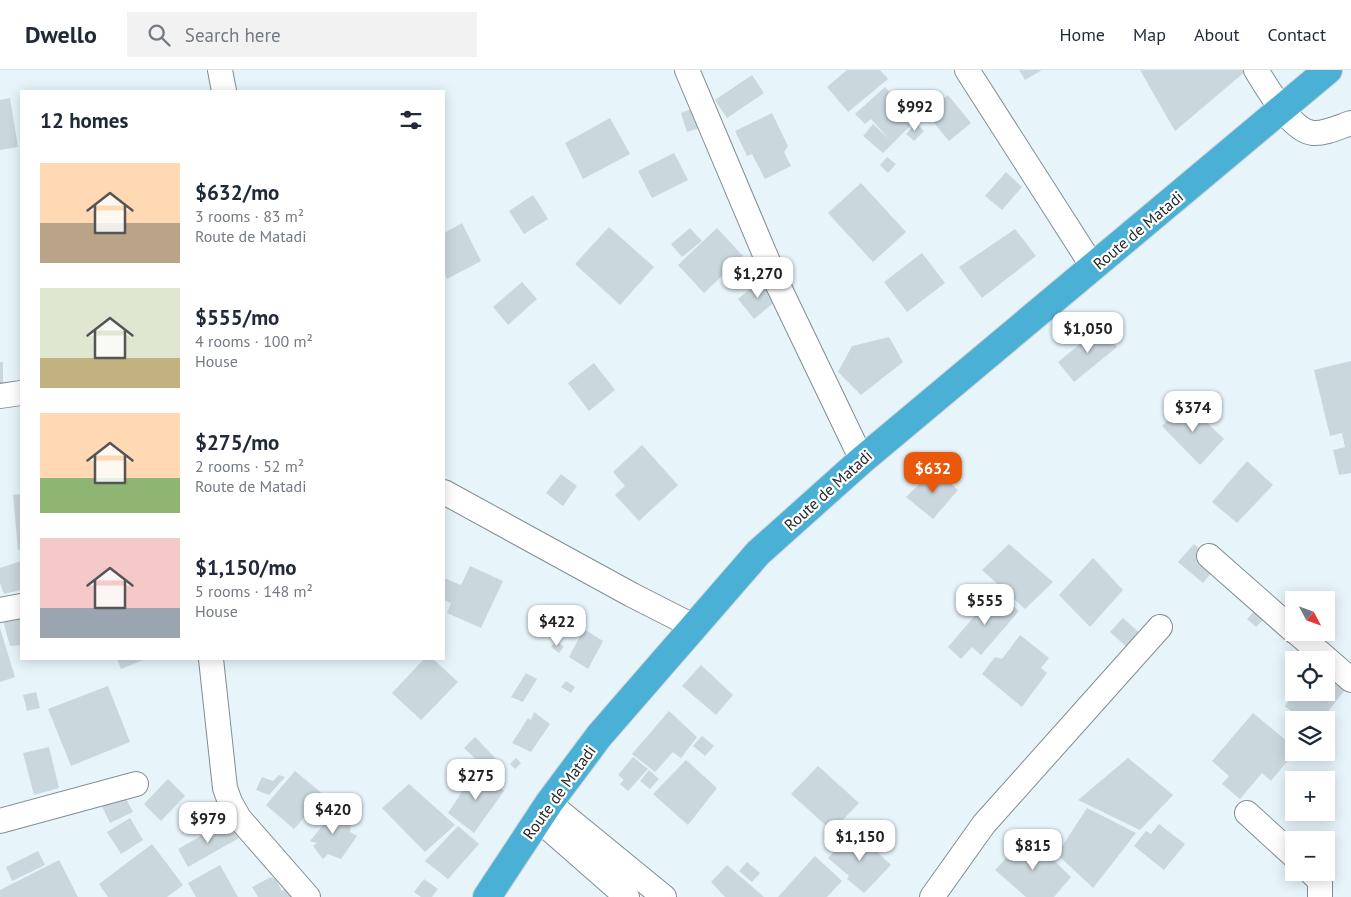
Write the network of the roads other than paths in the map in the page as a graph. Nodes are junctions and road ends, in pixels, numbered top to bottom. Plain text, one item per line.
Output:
1 (220, 70) edge
2 (687, 70) edge
3 (967, 70) edge
4 (1256, 70) edge
5 (1328, 70) edge
6 (224, 90) edge
7 (1281, 109) junction
8 (1351, 123) edge
9 (1093, 267) junction
10 (20, 393) edge
11 (0, 396) edge
12 (862, 460) junction
13 (445, 493) edge
14 (1209, 556) dead end
15 (20, 606) edge
16 (0, 610) edge
17 (1285, 623) edge
18 (693, 626) junction
19 (1160, 627) dead end
20 (1306, 641) edge
21 (211, 660) edge
22 (1351, 680) edge
23 (136, 784) dead end
24 (543, 811) junction
25 (1247, 812) dead end
26 (0, 821) edge
27 (1285, 848) edge
28 (1320, 881) edge
29 (308, 897) edge
30 (487, 897) edge
31 (627, 897) edge
32 (664, 897) edge
33 (932, 897) edge
34 (1320, 897) edge

1 - 6 street
2 - 12 street
3 - 9 street
4 - 7 street
5 - 7 highway, Route de Matadi
7 - 8 street
7 - 9 highway, Route de Matadi
9 - 12 highway, Route de Matadi
10 - 11 street
12 - 18 highway, Route de Matadi
13 - 18 street
14 - 17 street
15 - 16 street
18 - 24 highway, Route de Matadi
19 - 33 street
20 - 22 street
21 - 29 street
23 - 26 street
24 - 30 highway, Route de Matadi
24 - 31 street
24 - 32 street
25 - 27 street
28 - 34 street

